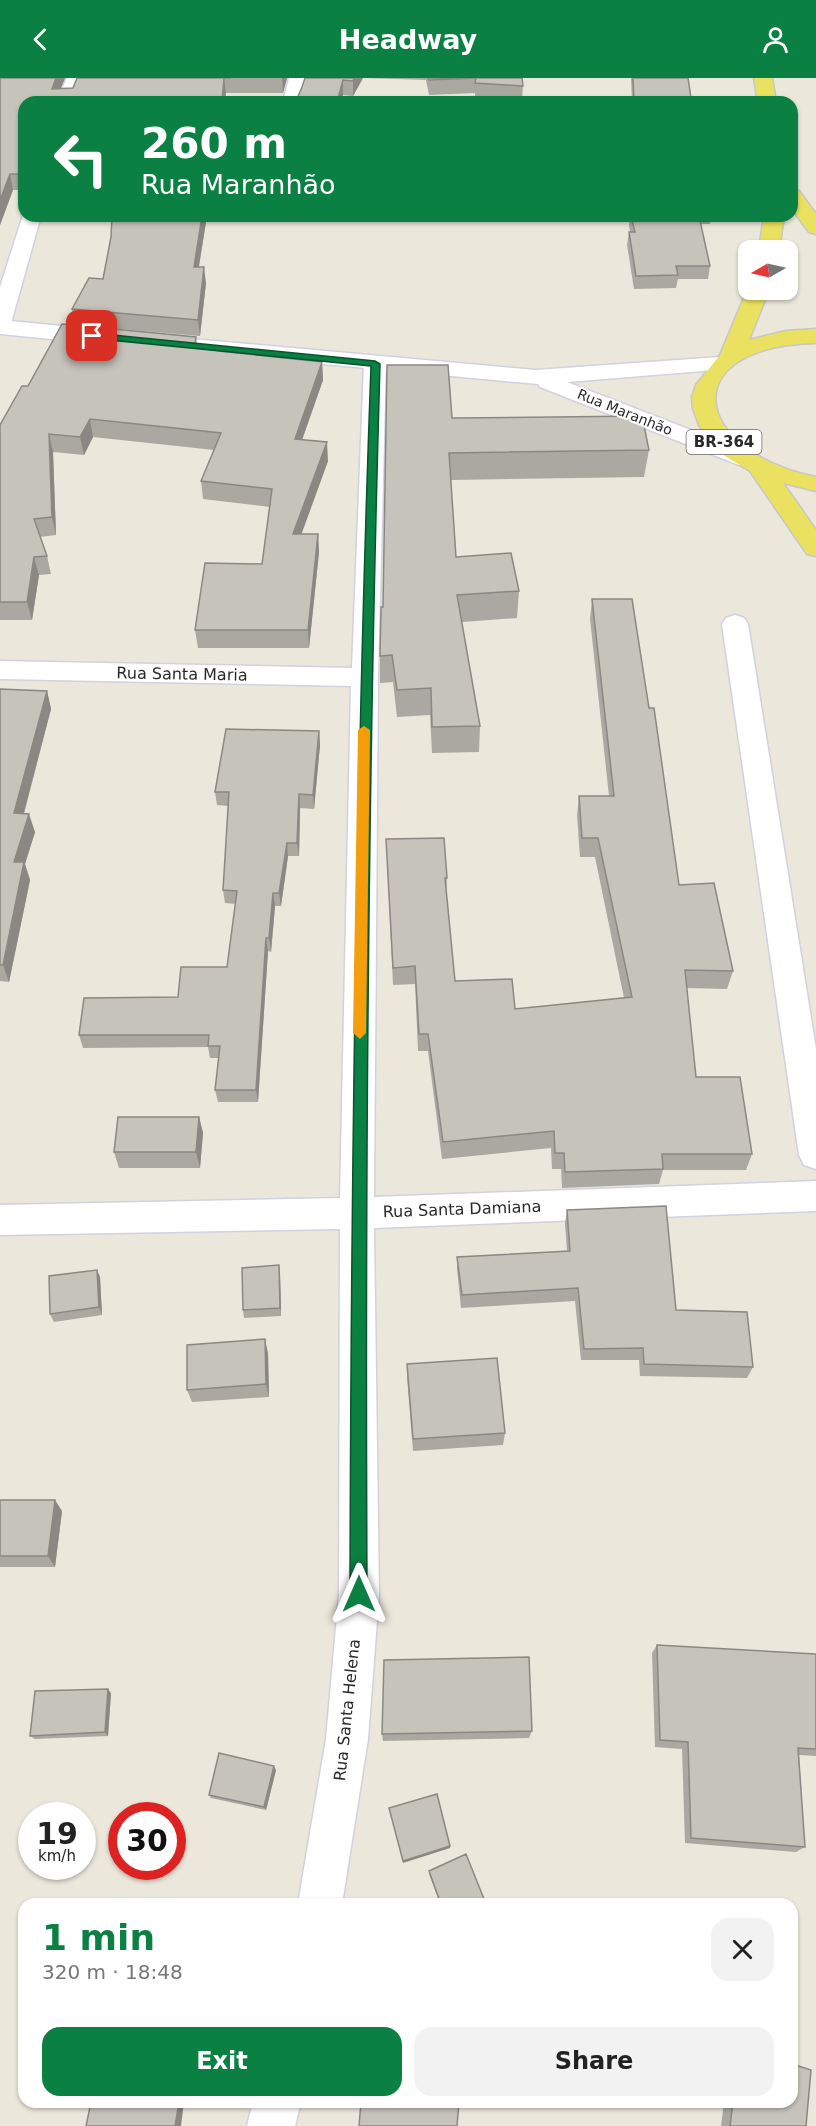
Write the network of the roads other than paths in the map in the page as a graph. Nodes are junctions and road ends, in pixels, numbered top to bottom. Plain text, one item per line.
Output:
1 (76, 78) edge
2 (298, 78) edge
3 (763, 78) edge
4 (68, 96) edge
5 (294, 96) edge
6 (766, 96) edge
7 (798, 203) edge
8 (29, 222) edge
9 (773, 222) edge
10 (816, 228) edge
11 (770, 240) edge
12 (753, 300) edge
13 (0, 325) edge
14 (816, 336) edge
15 (726, 360) junction
16 (375, 364) junction
17 (536, 377) junction
18 (753, 464) junction
19 (816, 484) edge
20 (816, 548) edge
21 (735, 624) dead end
22 (0, 670) edge
23 (365, 677) junction
24 (816, 1155) edge
25 (816, 1196) edge
26 (357, 1213) junction
27 (0, 1220) edge
28 (321, 1898) edge
29 (275, 2108) edge
30 (271, 2126) edge

1 - 4 street
2 - 5 street
3 - 6 main road
7 - 10 main road
8 - 13 street
9 - 11 main road
12 - 15 main road, BR-364
13 - 16 street, Rua Maranhão
14 - 15 main road
15 - 17 street, Rua Maranhão
15 - 18 main road, BR-364
16 - 17 street, Rua Maranhão
16 - 23 street, Rua Santa Helena
17 - 18 street, Rua Maranhão
18 - 19 main road, BR-364
18 - 20 main road, BR-364
21 - 24 street
22 - 23 street, Rua Santa Maria
23 - 26 street, Rua Santa Helena
25 - 26 street, Rua Santa Damiana
26 - 27 street, Rua Santa Damiana
26 - 28 street, Rua Santa Helena
29 - 30 street

